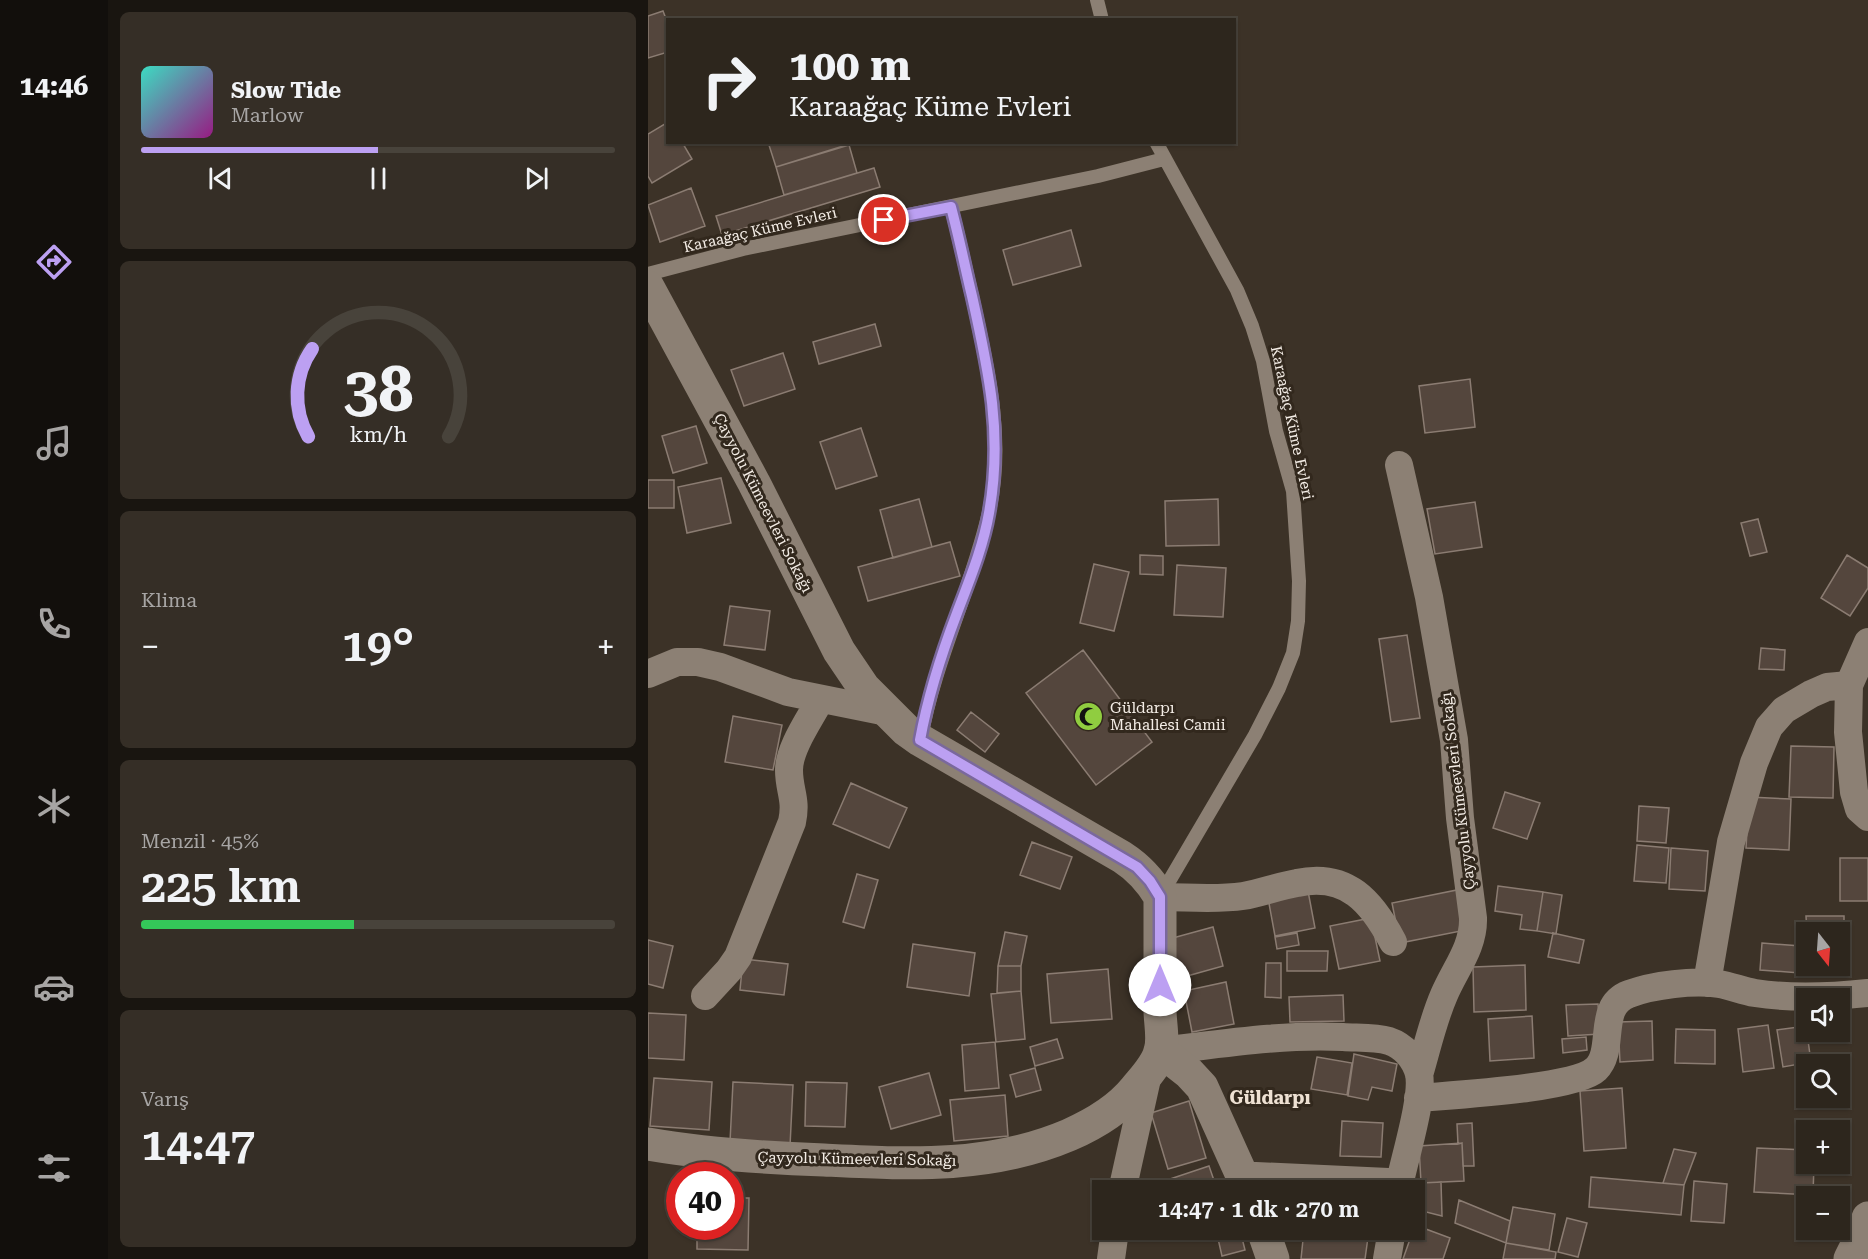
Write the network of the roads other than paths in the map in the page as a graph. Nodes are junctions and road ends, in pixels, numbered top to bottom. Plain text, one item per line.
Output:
1 (1097, 0) edge
2 (1102, 18) edge
3 (1157, 144) edge
4 (1164, 159) junction
5 (951, 207) junction
6 (648, 274) edge
7 (648, 286) edge
8 (1399, 465) dead end
9 (1868, 642) edge
10 (648, 674) edge
11 (1849, 685) junction
12 (820, 700) junction
13 (887, 712) junction
14 (920, 740) junction
15 (1868, 817) edge
16 (1160, 897) junction
17 (1393, 942) dead end
18 (1707, 983) junction
19 (1868, 993) edge
20 (705, 996) dead end
21 (1154, 1062) junction
22 (1418, 1086) junction
23 (648, 1144) edge
24 (1125, 1180) edge
25 (1245, 1180) edge
26 (1400, 1180) edge
27 (1868, 1218) edge
28 (1114, 1240) edge
29 (1266, 1240) edge
30 (1391, 1240) edge
31 (1111, 1259) edge
32 (1273, 1259) edge
33 (1388, 1259) edge
34 (1850, 1259) edge

1 - 2 lane
3 - 4 lane, Karaağaç Küme Evleri
4 - 5 lane, Karaağaç Küme Evleri
4 - 16 lane, Karaağaç Küme Evleri
5 - 6 lane, Karaağaç Küme Evleri
5 - 14 lane
7 - 13 street, Çayyolu Kümeevleri Sokağı
8 - 22 street, Çayyolu Kümeevleri Sokağı
9 - 11 street
10 - 12 street
11 - 15 street
11 - 18 street
12 - 13 street
12 - 20 street
13 - 14 street, Çayyolu Kümeevleri Sokağı
14 - 16 street, Çayyolu Kümeevleri Sokağı
16 - 17 street
16 - 21 street
18 - 19 street
18 - 22 street
21 - 22 street
21 - 23 street, Çayyolu Kümeevleri Sokağı
21 - 24 street
21 - 25 street
22 - 26 street, Çayyolu Kümeevleri Sokağı
27 - 34 street
28 - 31 street
29 - 32 street
30 - 33 street

